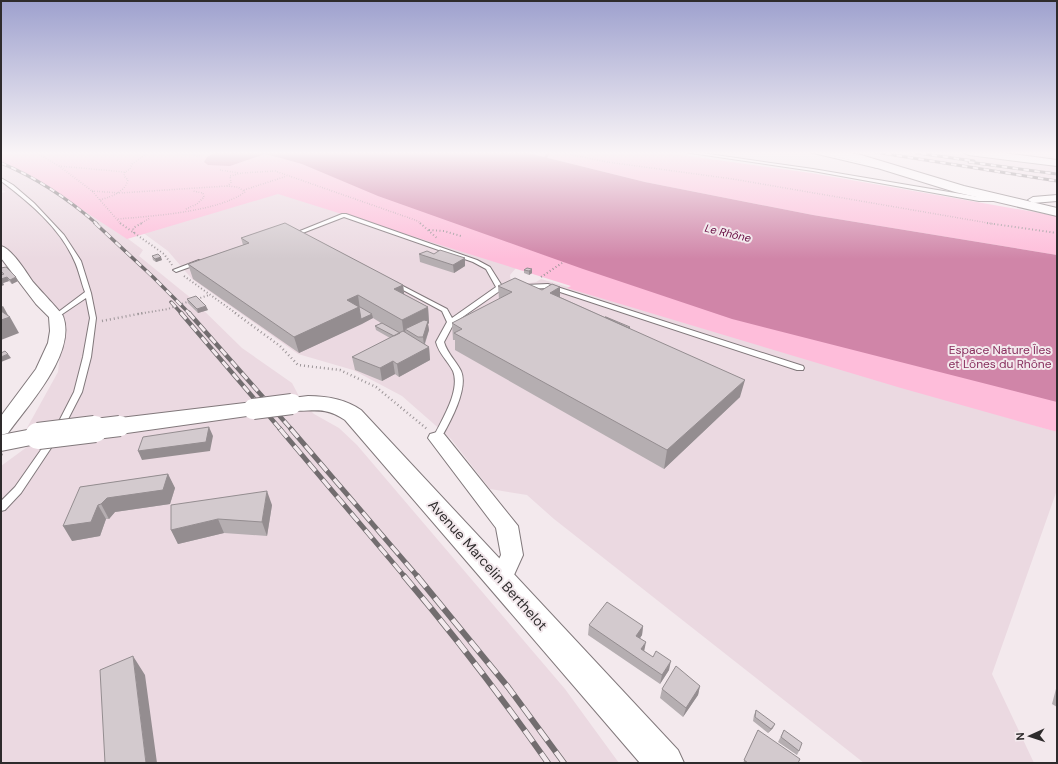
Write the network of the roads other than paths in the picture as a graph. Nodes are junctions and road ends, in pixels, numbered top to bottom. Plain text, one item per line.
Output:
1 (14, 188) edge
2 (914, 188) edge
3 (956, 188) edge
4 (980, 188) edge
5 (960, 189) junction
6 (1057, 198) edge
7 (999, 199) junction
8 (1033, 200) junction
9 (1057, 207) edge
10 (1057, 212) edge
11 (305, 237) edge
12 (1, 250) edge
13 (205, 260) edge
14 (17, 267) junction
15 (176, 270) road end
16 (1, 272) edge
17 (389, 281) edge
18 (500, 288) junction
19 (88, 293) junction
20 (56, 316) junction
21 (451, 322) junction
22 (800, 368) dead end
23 (1, 429) edge
24 (437, 438) joint
25 (1, 444) edge
26 (1, 507) edge
27 (501, 579) junction
28 (665, 763) edge

1 - 19 lane
2 - 7 lane
3 - 5 main road
4 - 8 main road
5 - 7 main road
5 - 8 main road
6 - 8 street
7 - 10 main road
8 - 9 main road
11 - 18 lane
12 - 14 street
13 - 15 lane
14 - 16 street
14 - 20 street
17 - 21 lane
18 - 21 lane
18 - 22 lane
19 - 20 lane
19 - 26 lane
20 - 23 street
21 - 24 lane
24 - 27 street
25 - 27 street, Avenue Marcelin Berthelot, bridge
27 - 28 street, Avenue Marcelin Berthelot

